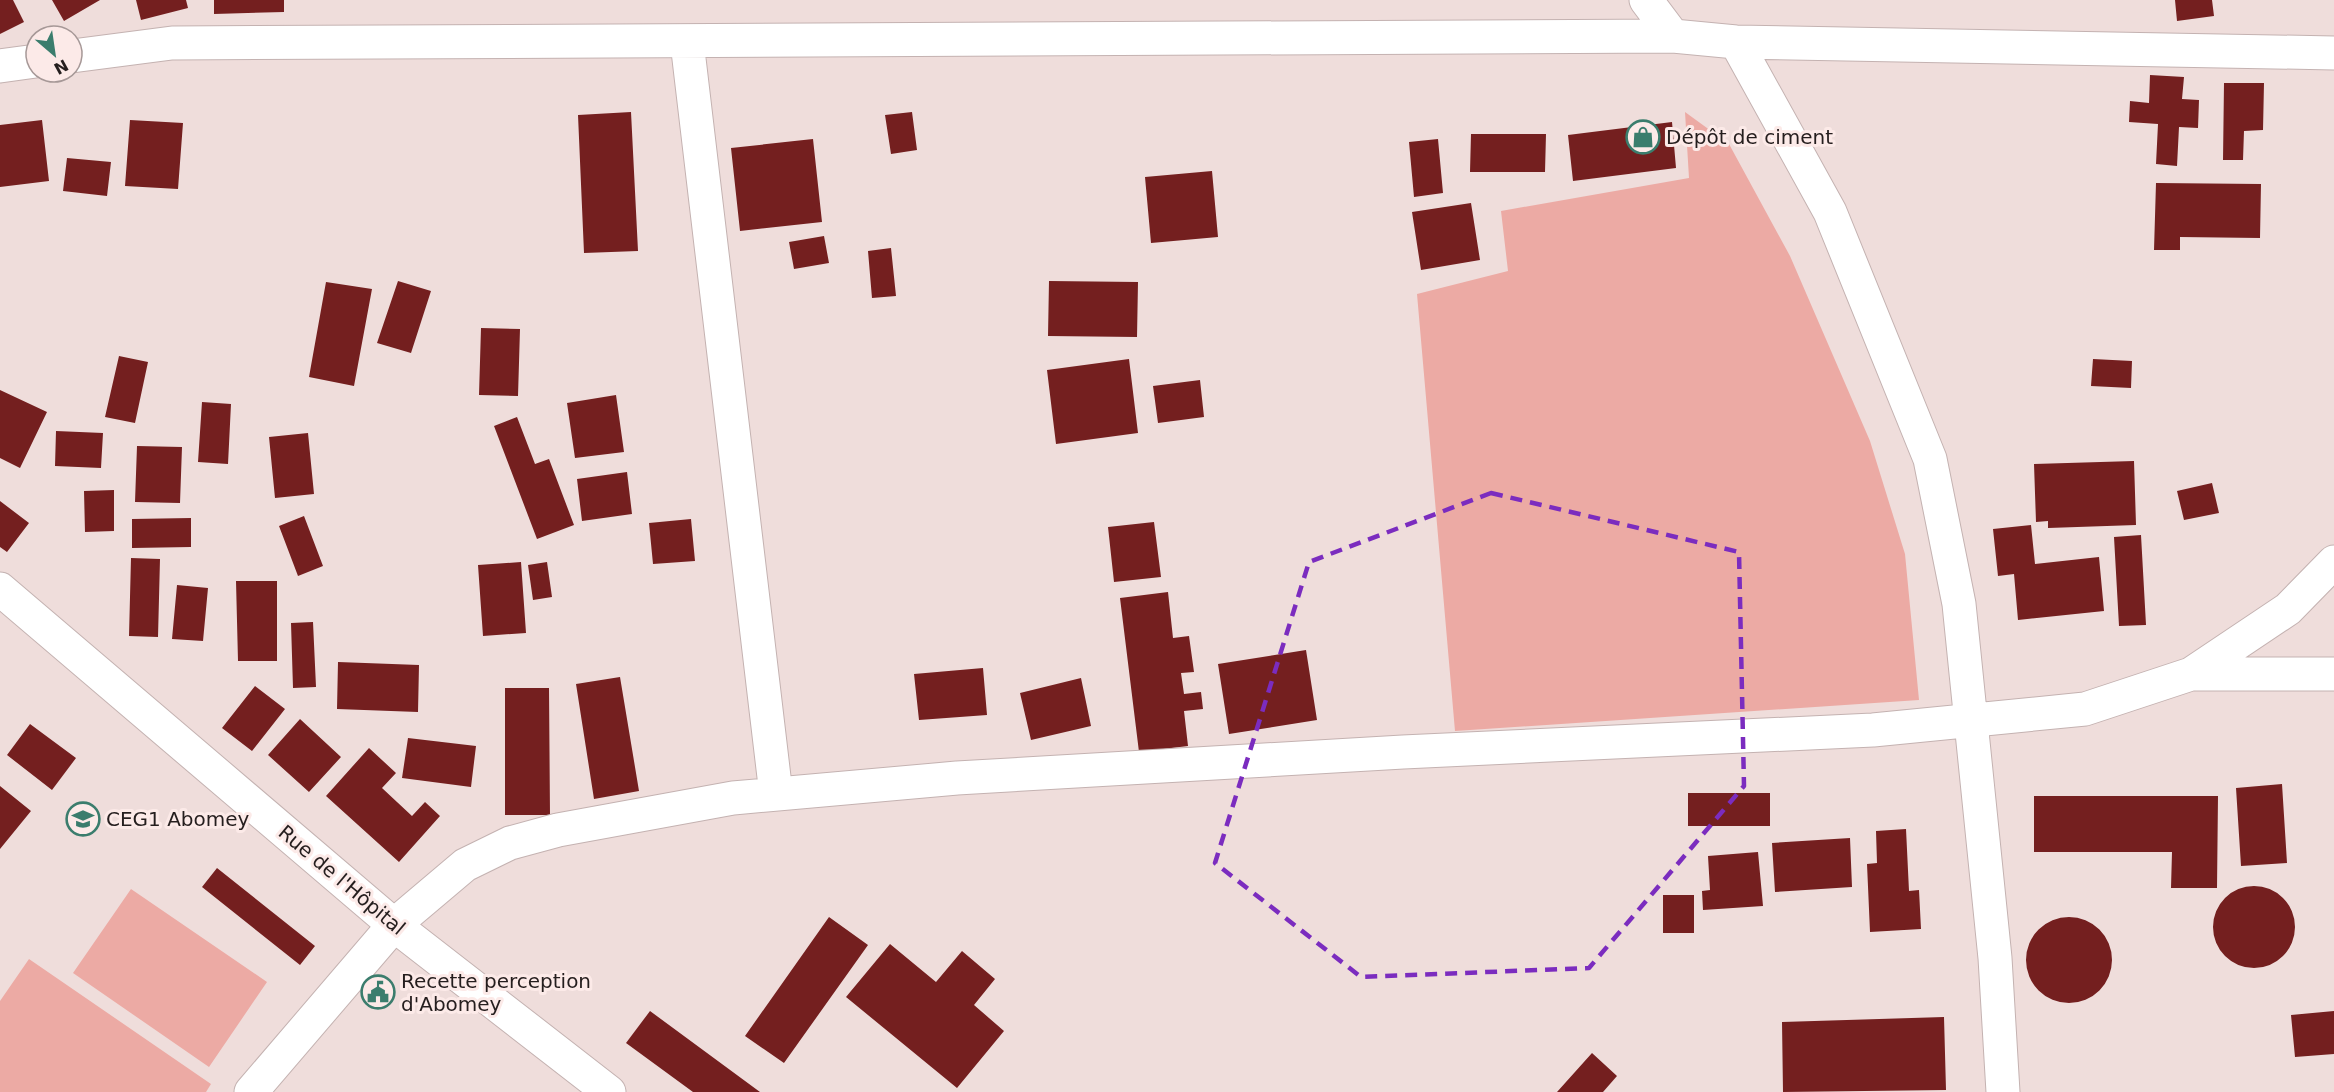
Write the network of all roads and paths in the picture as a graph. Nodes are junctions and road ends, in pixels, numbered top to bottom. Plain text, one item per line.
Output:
1 (1646, 0) edge
2 (1673, 36) junction
3 (687, 42) junction
4 (1736, 42) junction
5 (2334, 53) edge
6 (84, 54) edge
7 (24, 63) edge
8 (0, 66) edge
9 (2334, 562) edge
10 (0, 589) edge
11 (2191, 674) junction
12 (2334, 674) edge
13 (1972, 720) junction
14 (776, 794) junction
15 (394, 925) junction
16 (251, 1092) edge
17 (609, 1092) edge
18 (2004, 1092) edge

1 - 2 street
2 - 3 street
2 - 4 street
3 - 6 street
3 - 14 street
4 - 5 street
4 - 13 street
7 - 8 street
9 - 11 street
10 - 15 street, Rue de l'Hôpital
11 - 12 street
11 - 13 street
13 - 14 street
13 - 18 street
14 - 15 street
15 - 16 street
15 - 17 street, Rue de l'Hôpital

